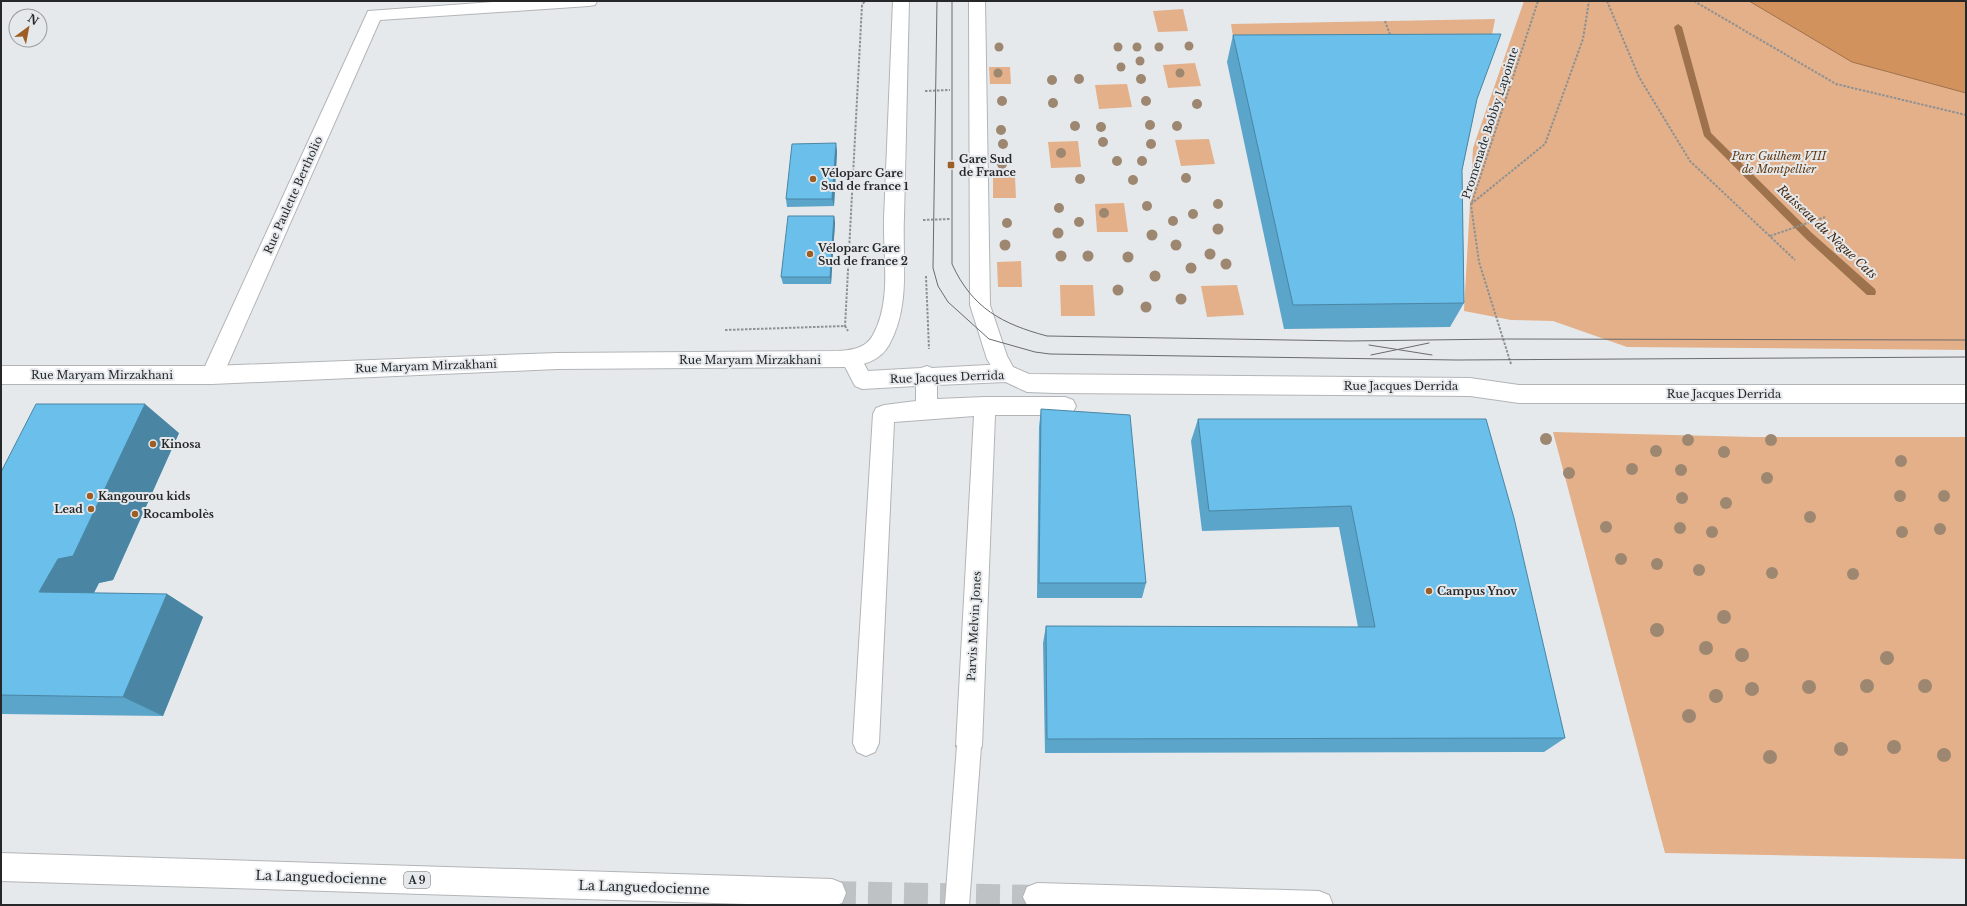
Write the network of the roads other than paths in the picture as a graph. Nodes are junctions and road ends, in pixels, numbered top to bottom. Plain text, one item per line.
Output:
1 (589, 1) edge
2 (901, 1) edge
3 (977, 1) edge
4 (845, 359) junction
5 (928, 365) junction
6 (1006, 373) junction
7 (1, 375) edge
8 (212, 376) junction
9 (1966, 394) edge
10 (984, 406) junction
11 (1065, 406) dead end
12 (926, 409) junction
13 (866, 743) dead end
14 (1, 867) edge
15 (832, 892) tunnel mouth
16 (1037, 897) tunnel mouth
17 (957, 905) edge
18 (1319, 905) edge

1 - 8 main road, Rue Paulette Bertholio
2 - 4 main road, Rue Maryam Mirzakhani
3 - 6 main road
4 - 5 main road, Rue Jacques Derrida
4 - 8 main road, Rue Maryam Mirzakhani
5 - 6 main road, Rue Jacques Derrida
5 - 12 main road
6 - 9 main road, Rue Jacques Derrida
7 - 8 main road, Rue Maryam Mirzakhani
10 - 11 main road
10 - 12 main road
10 - 17 main road, Parvis Melvin Jones, bridge
12 - 13 main road
14 - 15 main road, La Languedocienne / A 9
16 - 18 main road

